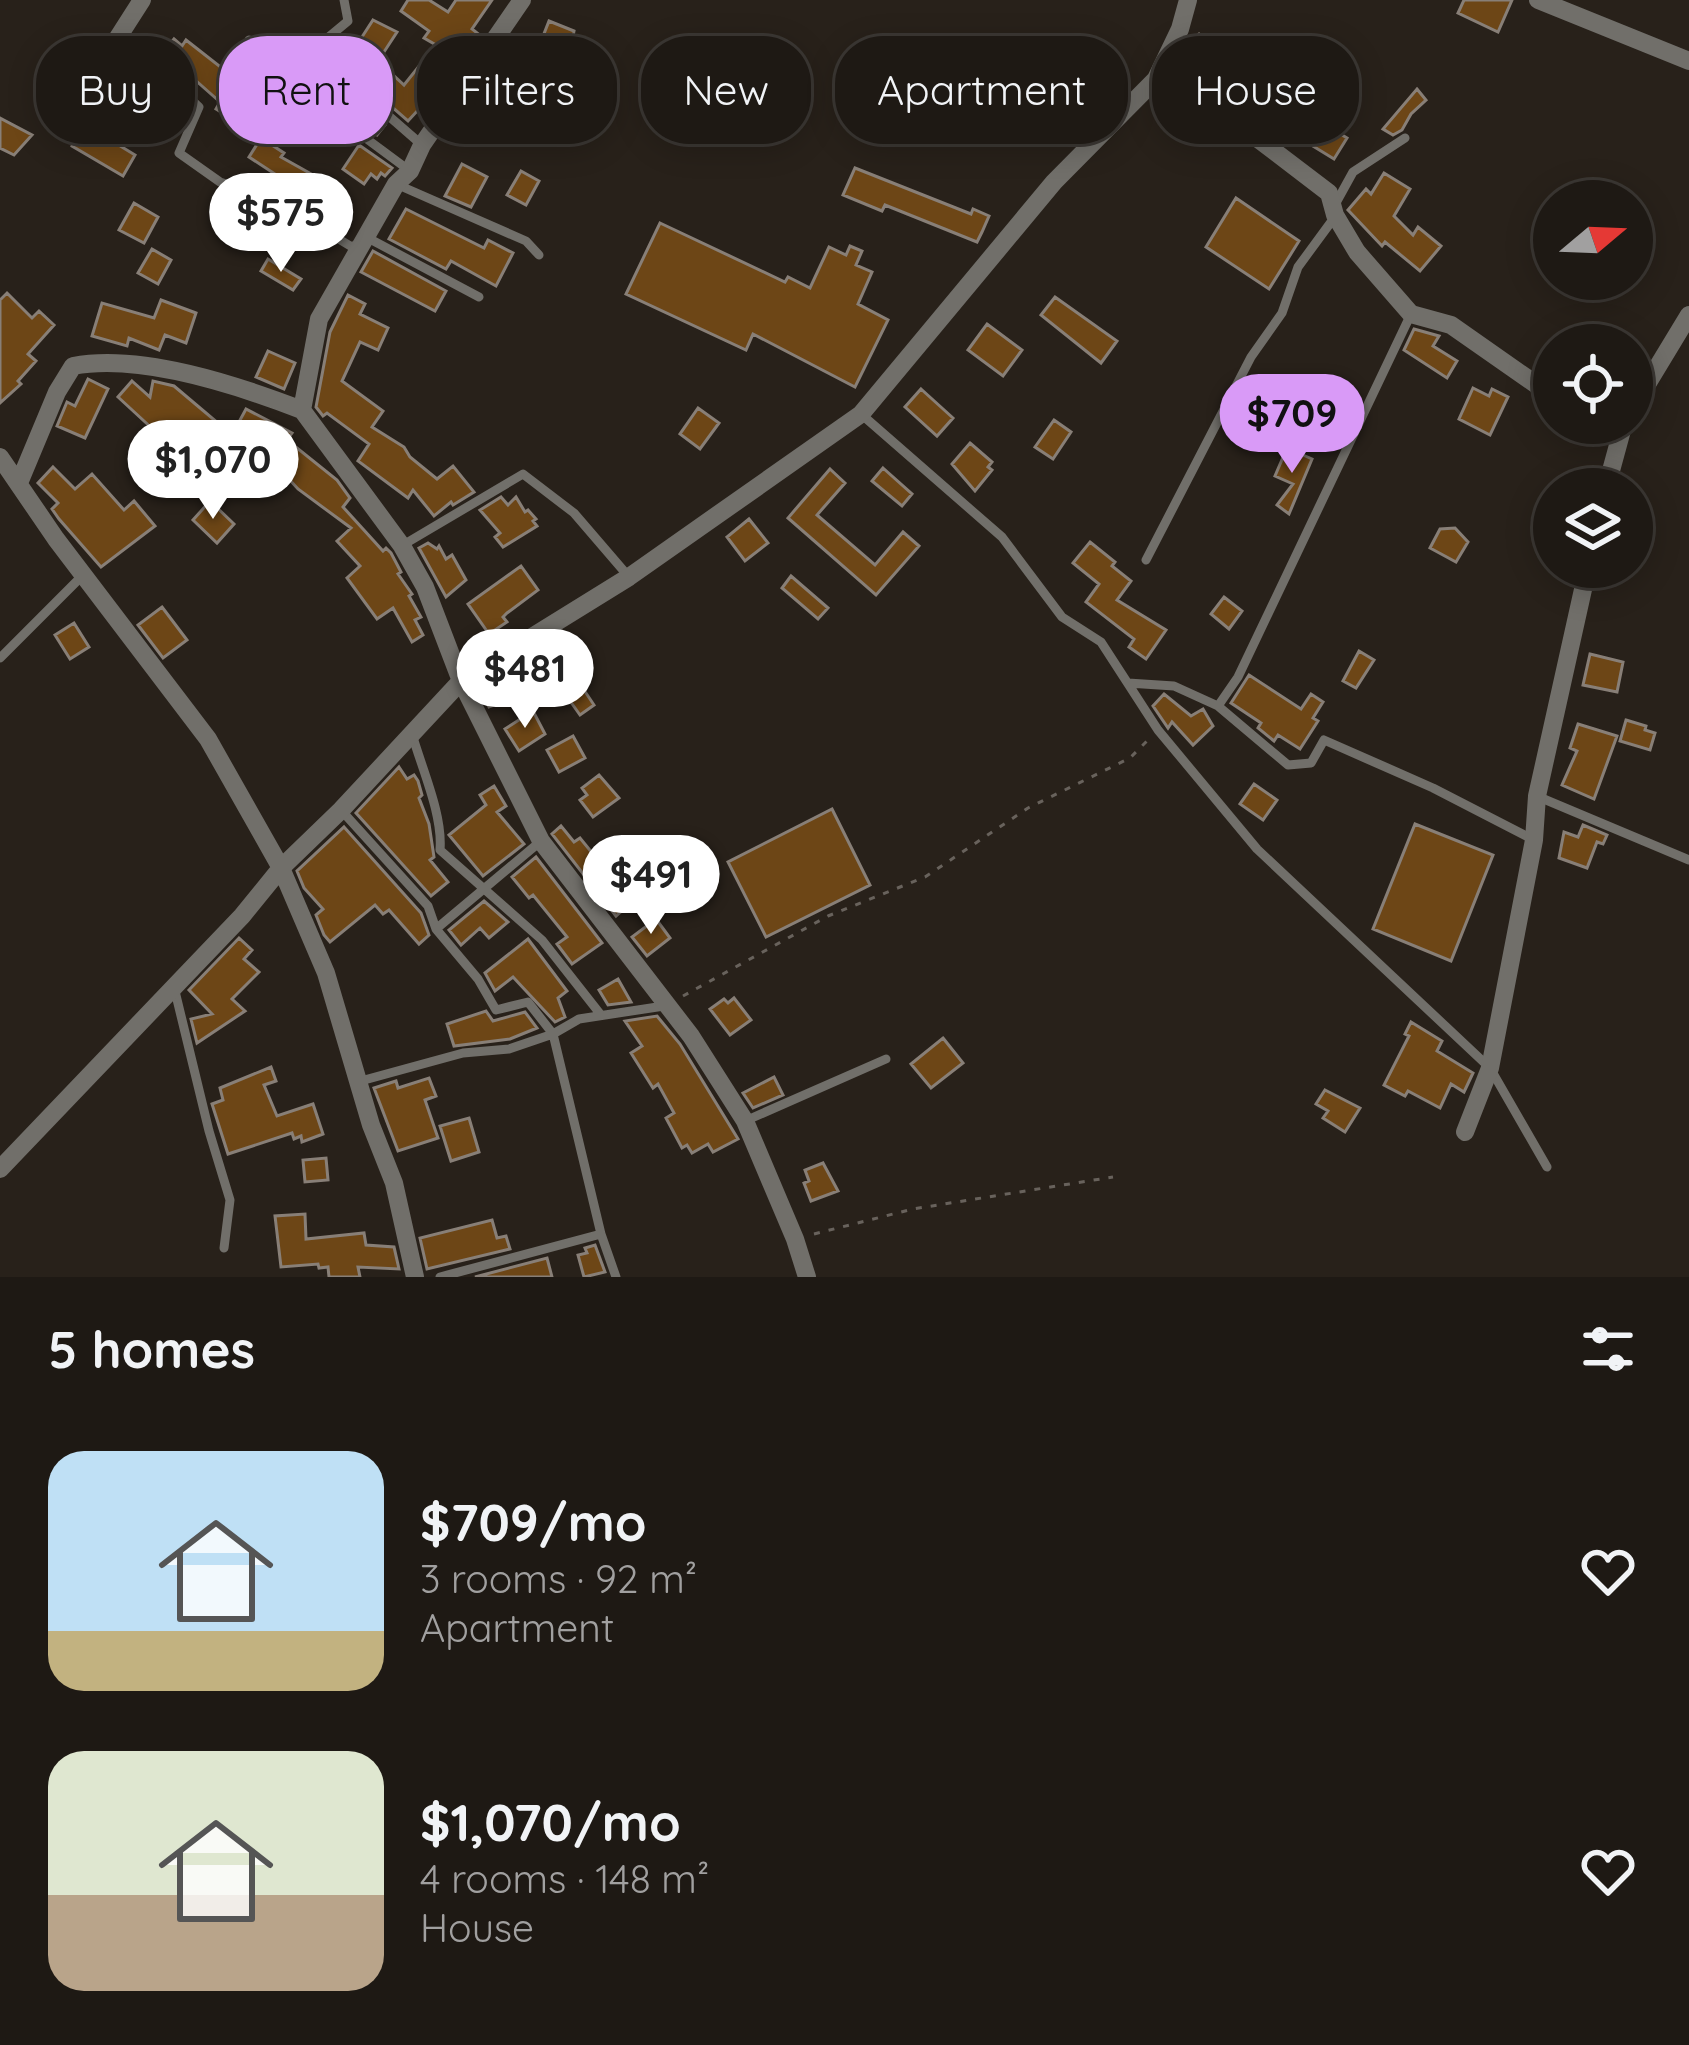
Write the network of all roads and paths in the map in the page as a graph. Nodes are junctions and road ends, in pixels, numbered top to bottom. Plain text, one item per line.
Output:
1 (142, 0) edge
2 (344, 0) edge
3 (522, 0) edge
4 (1188, 0) edge
5 (1538, 0) edge
6 (118, 36) edge
7 (1177, 36) edge
8 (1689, 61) edge
9 (1152, 83) edge
10 (1405, 138) dead end
11 (183, 144) edge
12 (365, 144) edge
13 (1264, 144) edge
14 (422, 145) junction
15 (403, 178) junction
16 (1335, 215) junction
17 (368, 238) junction
18 (538, 254) dead end
19 (479, 297) dead end
20 (1411, 314) junction
21 (1689, 315) edge
22 (1653, 372) edge
23 (1533, 382) edge
24 (302, 410) junction
25 (861, 414) junction
26 (0, 457) edge
27 (20, 483) junction
28 (402, 546) junction
29 (1146, 560) dead end
30 (83, 575) junction
31 (629, 577) junction
32 (1583, 588) edge
33 (0, 658) edge
34 (461, 682) junction
35 (1128, 683) junction
36 (1218, 706) junction
37 (1158, 730) junction
38 (412, 734) junction
39 (1537, 796) junction
40 (341, 810) junction
41 (1534, 840) junction
42 (541, 841) junction
43 (1689, 860) edge
44 (280, 868) junction
45 (486, 886) junction
46 (436, 929) junction
47 (174, 987) junction
48 (665, 1006) junction
49 (601, 1015) junction
50 (553, 1034) junction
51 (886, 1059) dead end
52 (1490, 1068) junction
53 (357, 1082) junction
54 (745, 1121) junction
55 (1465, 1132) dead end
56 (1546, 1167) dead end
57 (0, 1169) edge
58 (1113, 1177) dead end
59 (601, 1234) junction
60 (795, 1239) junction
61 (224, 1247) dead end
62 (415, 1277) edge
63 (440, 1277) edge
64 (616, 1277) edge
65 (807, 1277) edge

1 - 6 street
2 - 14 lane
3 - 14 street
4 - 7 street
5 - 8 street
9 - 25 street
10 - 16 lane
11 - 17 lane
12 - 15 lane
13 - 16 street
14 - 15 street
15 - 17 street
15 - 18 lane
16 - 20 street
16 - 29 lane
17 - 19 lane
17 - 24 street
20 - 23 street
20 - 36 lane
21 - 22 street
24 - 27 street
24 - 28 street
25 - 31 street
25 - 35 lane
26 - 27 street
27 - 30 street
28 - 31 lane
28 - 34 street
30 - 33 lane
30 - 44 street
31 - 34 street
32 - 39 street
34 - 38 street
34 - 42 street
35 - 36 lane
35 - 37 lane
36 - 41 lane
37 - 48 path
37 - 52 lane
38 - 40 street
38 - 45 lane
39 - 41 street
39 - 43 lane
40 - 44 street
40 - 46 lane
41 - 52 street
42 - 45 lane
42 - 48 street
44 - 47 street
44 - 53 street
45 - 46 lane
45 - 49 lane
46 - 50 lane
47 - 57 street
47 - 61 lane
48 - 49 lane
48 - 54 street
49 - 50 lane
50 - 53 lane
50 - 59 lane
51 - 54 lane
52 - 55 street
52 - 56 lane
53 - 62 street
54 - 60 street
58 - 60 path
59 - 63 lane
59 - 64 lane
60 - 65 street

